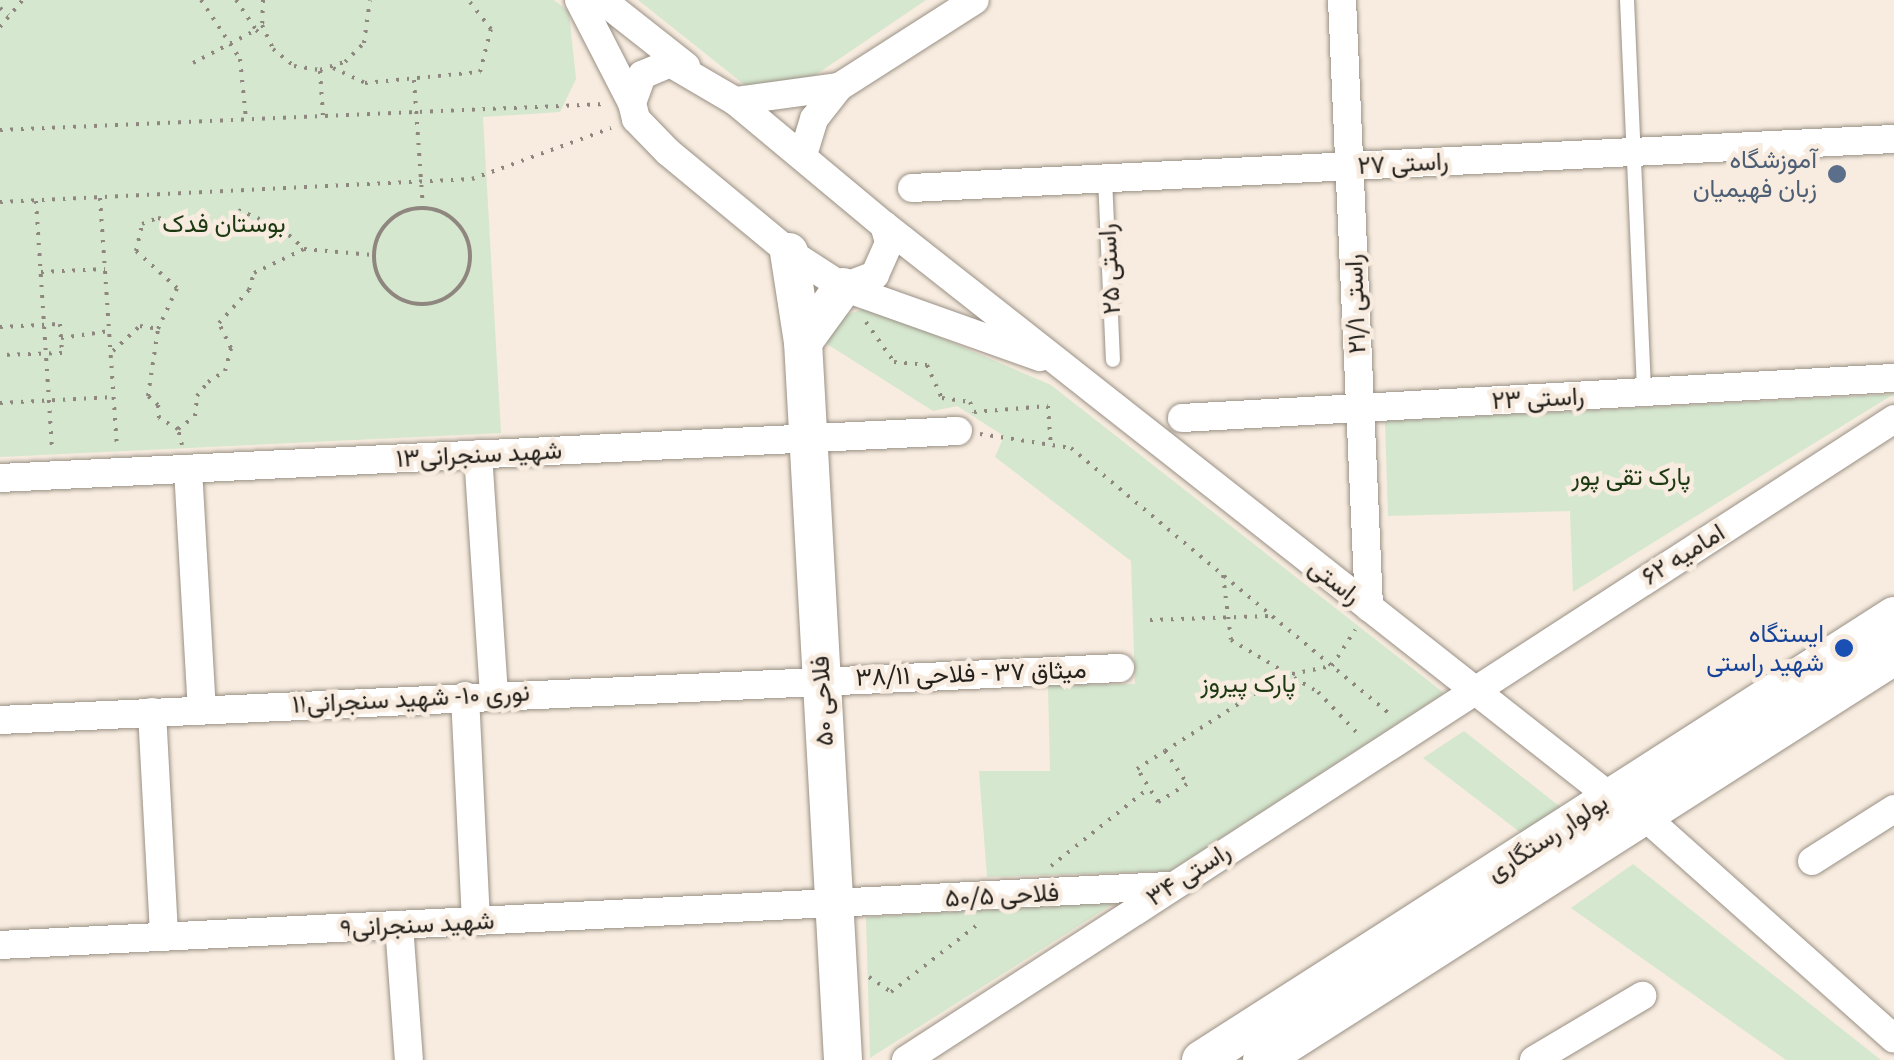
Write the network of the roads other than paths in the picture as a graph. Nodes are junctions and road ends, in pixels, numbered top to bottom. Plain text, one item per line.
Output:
1 (579, 0) edge
2 (602, 0) edge
3 (975, 0) edge
4 (1342, 0) edge
5 (1628, 0) edge
6 (686, 66) junction
7 (839, 87) junction
8 (735, 101) junction
9 (634, 111) junction
10 (1894, 138) edge
11 (1634, 152) junction
12 (803, 155) junction
13 (1350, 166) junction
14 (1105, 178) junction
15 (912, 188) dead end
16 (884, 226) junction
17 (789, 252) junction
18 (843, 287) junction
19 (803, 342) junction
20 (1113, 360) dead end
21 (1061, 364) junction
22 (1894, 378) edge
23 (1644, 392) junction
24 (1360, 408) junction
25 (1182, 418) dead end
26 (1894, 420) edge
27 (958, 431) road end
28 (808, 438) junction
29 (478, 454) junction
30 (188, 469) junction
31 (0, 478) edge
32 (1369, 608) junction
33 (1894, 616) edge
34 (1894, 656) edge
35 (1120, 668) dead end
36 (821, 678) junction
37 (1471, 688) junction
38 (494, 694) junction
39 (465, 696) junction
40 (202, 709) junction
41 (152, 712) junction
42 (0, 720) edge
43 (1610, 796) junction
44 (1894, 809) edge
45 (1643, 815) junction
46 (1812, 861) dead end
47 (1170, 886) junction
48 (834, 904) junction
49 (476, 922) junction
50 (399, 925) junction
51 (164, 937) junction
52 (0, 945) edge
53 (1642, 996) dead end
54 (1894, 1039) edge
55 (408, 1060) edge
56 (842, 1060) edge
57 (906, 1060) edge
58 (1201, 1060) edge
59 (1262, 1060) edge
60 (1534, 1060) edge

1 - 9 street
2 - 6 street
3 - 7 street
4 - 13 street, راستی ۲۱/۱
5 - 11 lane
6 - 8 street, راستی
6 - 9 street
7 - 8 street
7 - 12 street
8 - 12 street, راستی
9 - 17 street, راستی
10 - 11 street, راستی ۲۷
11 - 13 street, راستی ۲۷
11 - 23 lane
12 - 16 street, راستی
13 - 14 street, راستی ۲۷
13 - 24 street, راستی ۲۱/۱
14 - 15 street, راستی ۲۷
14 - 20 lane, راستی ۲۵
16 - 18 street
16 - 21 street, راستی
17 - 18 street, راستی
17 - 19 street, فلاحی ۵۰
18 - 19 street
18 - 21 street, راستی
19 - 28 street, فلاحی ۵۰
21 - 32 street, راستی
22 - 23 street, راستی ۲۳
23 - 24 street, راستی ۲۳
24 - 25 street, راستی ۲۳
24 - 32 street, راستی ۲۱/۱
26 - 37 street, امامیه ۶۲
27 - 28 street, شهید سنجرانی۱۳
28 - 29 street, شهید سنجرانی۱۳
28 - 36 street, فلاحی ۵۰
29 - 30 street, شهید سنجرانی۱۳
29 - 38 street
30 - 31 street, شهید سنجرانی۱۳
30 - 40 street
32 - 37 street, راستی
33 - 43 street, بولوار رستگاری
34 - 45 street, بولوار رستگاری
35 - 36 street, میثاق ۳۷ - فلاحی ۳۸/۱۱
36 - 38 street, نوری ۱۰- شهید سنجرانی۱۱
36 - 48 street, فلاحی ۵۰
37 - 43 street, راستی
37 - 47 street, راستی ۳۴
38 - 39 street, نوری ۱۰- شهید سنجرانی۱۱
39 - 40 street, نوری ۱۰- شهید سنجرانی۱۱
39 - 49 street
40 - 41 street, نوری ۱۰- شهید سنجرانی۱۱
41 - 42 street, نوری ۱۰- شهید سنجرانی۱۱
41 - 51 street
43 - 58 street, بولوار رستگاری
44 - 46 street
45 - 54 street
45 - 59 street, بولوار رستگاری
47 - 48 street, فلاحی ۵۰/۵
47 - 57 street, راستی ۳۴
48 - 49 street, شهید سنجرانی۹
48 - 56 street, فلاحی ۵۰
49 - 50 street, شهید سنجرانی۹
50 - 51 street, شهید سنجرانی۹
50 - 55 street
51 - 52 street, شهید سنجرانی۹
53 - 60 street

